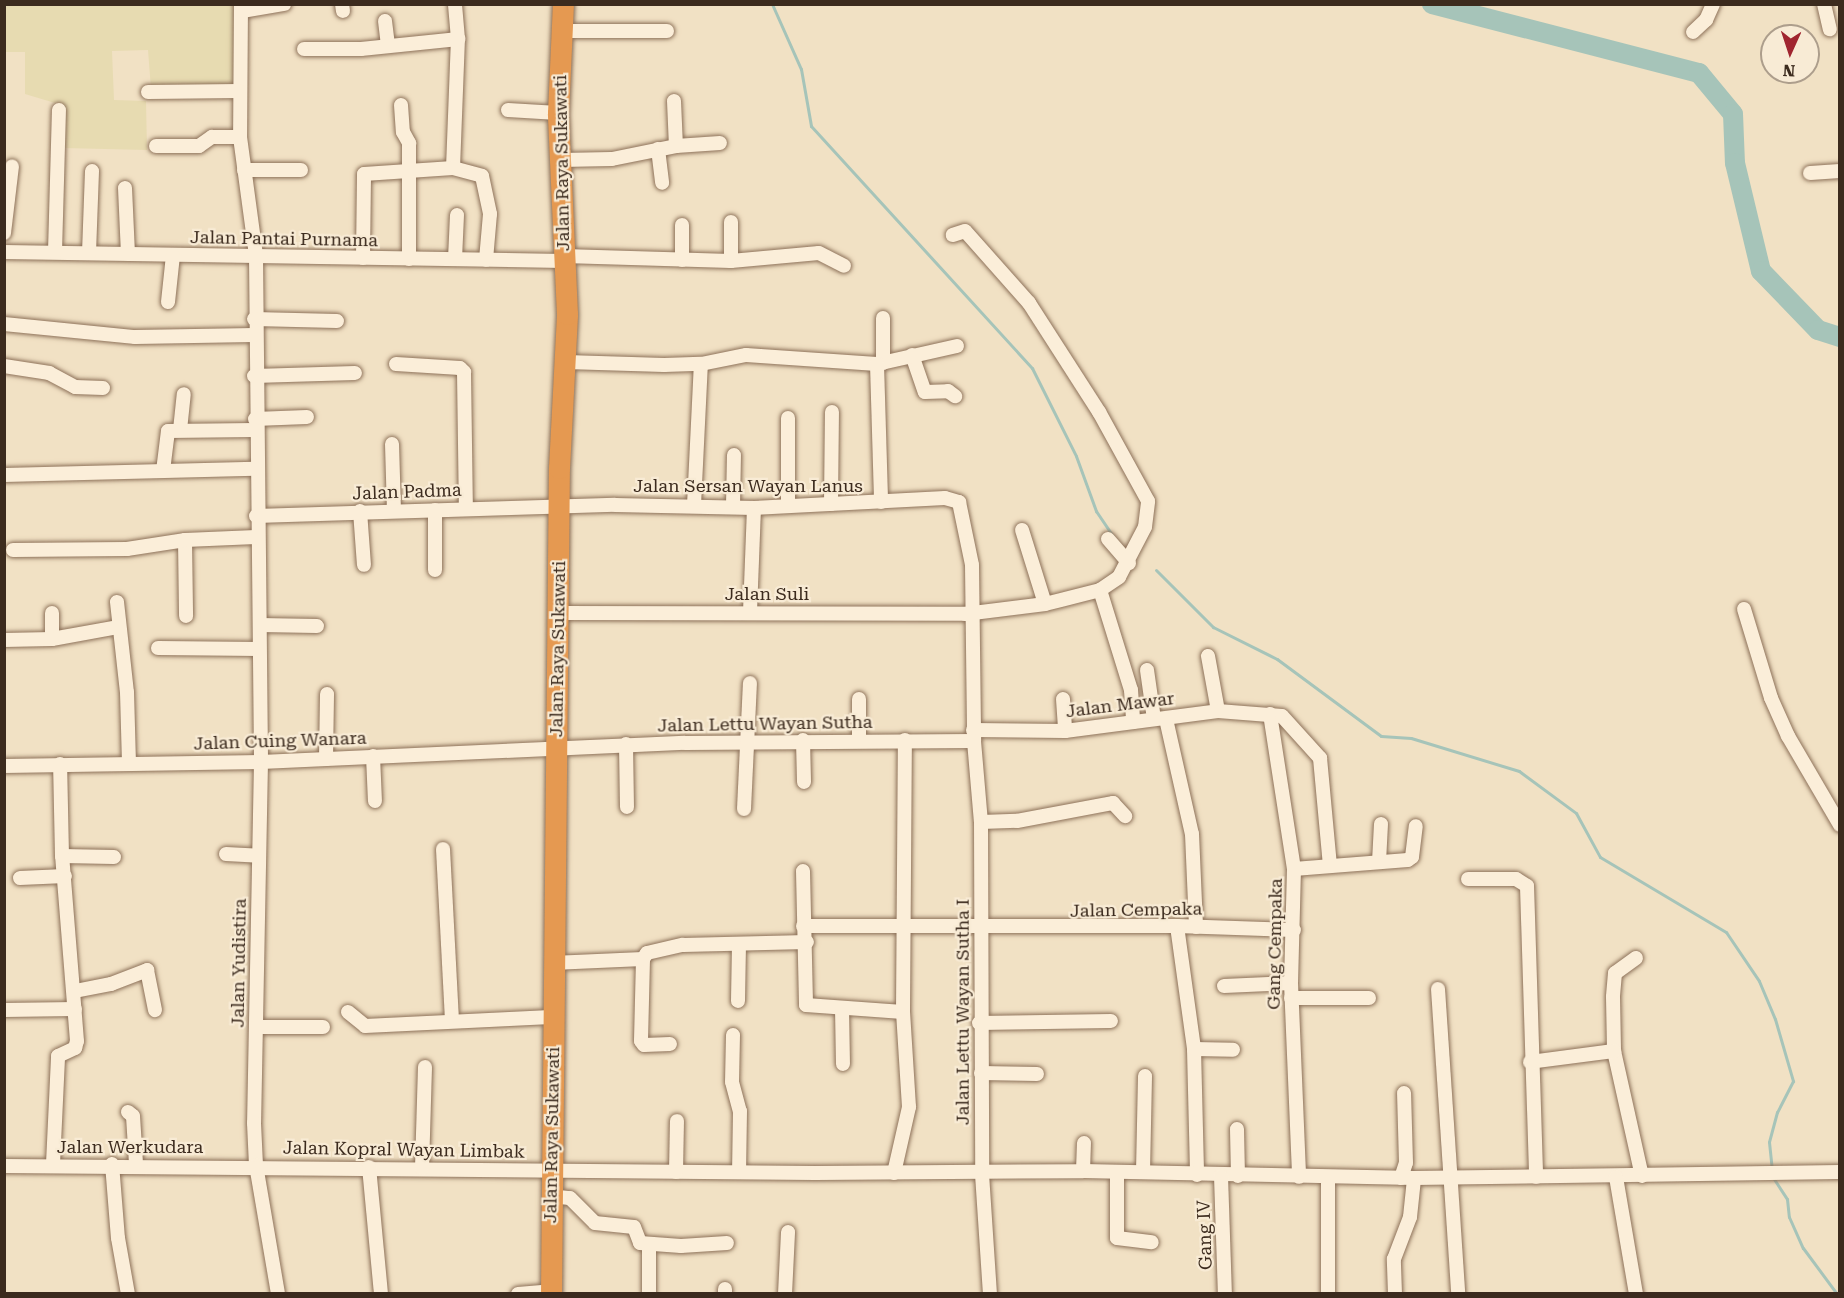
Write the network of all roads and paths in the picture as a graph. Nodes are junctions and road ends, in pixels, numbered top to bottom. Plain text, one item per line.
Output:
1 (284, 4) edge
2 (454, 4) edge
3 (563, 4) edge
4 (1713, 4) edge
5 (1824, 4) edge
6 (242, 8) edge
7 (385, 21) dead end
8 (1830, 29) dead end
9 (563, 31) junction
10 (667, 31) dead end
11 (1693, 32) dead end
12 (458, 39) junction
13 (388, 46) junction
14 (304, 49) dead end
15 (239, 91) junction
16 (148, 92) dead end
17 (674, 101) dead end
18 (401, 105) dead end
19 (59, 110) dead end
20 (508, 110) dead end
21 (558, 113) junction
22 (240, 137) junction
23 (720, 143) dead end
24 (156, 146) dead end
25 (676, 146) junction
26 (658, 149) junction
27 (561, 160) junction
28 (12, 166) dead end
29 (409, 168) junction
30 (453, 168) junction
31 (244, 170) junction
32 (301, 170) dead end
33 (92, 171) dead end
34 (1839, 171) edge
35 (1810, 173) dead end
36 (662, 183) dead end
37 (124, 188) dead end
38 (457, 214) dead end
39 (731, 222) dead end
40 (682, 225) dead end
41 (4, 233) edge
42 (953, 235) dead end
43 (4, 252) edge
44 (55, 252) junction
45 (89, 253) junction
46 (128, 254) junction
47 (173, 255) junction
48 (256, 256) junction
49 (363, 258) junction
50 (409, 259) junction
51 (455, 259) junction
52 (564, 259) junction
53 (486, 260) junction
54 (682, 260) junction
55 (731, 261) junction
56 (844, 266) dead end
57 (168, 302) dead end
58 (883, 318) dead end
59 (254, 319) junction
60 (337, 321) dead end
61 (4, 324) edge
62 (254, 335) junction
63 (957, 346) dead end
64 (912, 355) junction
65 (566, 362) junction
66 (880, 363) junction
67 (396, 364) dead end
68 (701, 364) junction
69 (4, 366) edge
70 (355, 373) dead end
71 (254, 376) junction
72 (103, 388) dead end
73 (184, 394) dead end
74 (955, 396) dead end
75 (832, 412) dead end
76 (307, 417) dead end
77 (788, 418) dead end
78 (255, 424) junction
79 (180, 430) junction
80 (393, 444) dead end
81 (734, 455) dead end
82 (255, 469) junction
83 (163, 471) junction
84 (4, 475) edge
85 (881, 502) junction
86 (831, 504) junction
87 (694, 505) junction
88 (788, 505) junction
89 (559, 506) junction
90 (733, 506) junction
91 (466, 508) junction
92 (754, 508) junction
93 (394, 510) junction
94 (435, 510) junction
95 (360, 511) junction
96 (256, 516) junction
97 (1022, 530) dead end
98 (256, 537) junction
99 (1108, 539) dead end
100 (185, 540) junction
101 (13, 550) dead end
102 (1129, 563) junction
103 (364, 565) dead end
104 (435, 570) dead end
105 (1100, 590) junction
106 (117, 602) dead end
107 (1045, 604) junction
108 (1744, 609) dead end
109 (750, 612) junction
110 (52, 613) dead end
111 (560, 613) junction
112 (974, 613) junction
113 (186, 616) dead end
114 (260, 625) junction
115 (316, 626) dead end
116 (119, 627) junction
117 (52, 639) junction
118 (4, 640) edge
119 (158, 648) dead end
120 (259, 649) junction
121 (1208, 656) dead end
122 (1147, 670) dead end
123 (750, 683) dead end
124 (327, 694) dead end
125 (859, 699) dead end
126 (1063, 699) dead end
127 (1218, 711) junction
128 (1270, 714) junction
129 (1160, 719) junction
130 (1132, 722) junction
131 (1065, 731) junction
132 (974, 736) junction
133 (859, 739) junction
134 (803, 740) junction
135 (905, 740) junction
136 (626, 744) junction
137 (748, 744) junction
138 (557, 747) junction
139 (373, 756) junction
140 (326, 759) junction
141 (261, 762) junction
142 (129, 763) junction
143 (60, 765) junction
144 (4, 766) edge
145 (804, 782) dead end
146 (375, 801) dead end
147 (627, 807) dead end
148 (744, 809) dead end
149 (1125, 816) dead end
150 (981, 822) junction
151 (1381, 824) dead end
152 (1839, 825) edge
153 (1416, 826) dead end
154 (443, 849) dead end
155 (226, 854) dead end
156 (63, 856) junction
157 (114, 856) dead end
158 (259, 856) junction
159 (1379, 862) junction
160 (1330, 866) junction
161 (1294, 869) junction
162 (803, 871) dead end
163 (65, 876) junction
164 (20, 878) dead end
165 (1468, 879) dead end
166 (803, 926) junction
167 (980, 926) junction
168 (1177, 926) junction
169 (1196, 927) junction
170 (904, 929) junction
171 (1294, 930) junction
172 (807, 942) junction
173 (739, 944) junction
174 (1636, 958) dead end
175 (643, 959) junction
176 (552, 963) junction
177 (1291, 983) junction
178 (1224, 986) dead end
179 (1438, 989) dead end
180 (75, 991) junction
181 (1291, 998) junction
182 (1369, 998) dead end
183 (738, 1001) dead end
184 (842, 1008) junction
185 (75, 1009) junction
186 (4, 1010) edge
187 (155, 1010) dead end
188 (348, 1012) dead end
189 (903, 1012) junction
190 (551, 1017) junction
191 (452, 1021) junction
192 (1111, 1021) dead end
193 (979, 1023) junction
194 (256, 1027) junction
195 (323, 1027) dead end
196 (733, 1035) dead end
197 (670, 1044) dead end
198 (1194, 1049) junction
199 (1233, 1050) dead end
200 (1614, 1051) junction
201 (1530, 1062) junction
202 (843, 1064) dead end
203 (426, 1067) dead end
204 (981, 1073) junction
205 (1037, 1074) dead end
206 (1144, 1076) dead end
207 (1404, 1093) dead end
208 (128, 1112) dead end
209 (677, 1120) dead end
210 (1237, 1129) dead end
211 (1084, 1143) dead end
212 (53, 1164) junction
213 (111, 1164) junction
214 (136, 1164) junction
215 (256, 1165) junction
216 (4, 1166) edge
217 (369, 1167) junction
218 (422, 1168) junction
219 (551, 1171) junction
220 (1083, 1171) junction
221 (676, 1172) junction
222 (739, 1172) junction
223 (1117, 1172) junction
224 (1143, 1172) junction
225 (1839, 1172) edge
226 (894, 1173) junction
227 (982, 1174) junction
228 (1197, 1175) junction
229 (1221, 1176) junction
230 (1238, 1176) junction
231 (1450, 1176) junction
232 (1642, 1176) junction
233 (1299, 1177) junction
234 (1328, 1177) junction
235 (1536, 1177) junction
236 (1616, 1177) junction
237 (1407, 1178) junction
238 (550, 1196) junction
239 (788, 1232) dead end
240 (1152, 1242) dead end
241 (727, 1243) dead end
242 (649, 1245) junction
243 (550, 1292) edge
244 (649, 1292) edge
245 (128, 1293) edge
246 (278, 1293) edge
247 (381, 1293) edge
248 (519, 1293) edge
249 (785, 1293) edge
250 (990, 1293) edge
251 (1226, 1293) edge
252 (1328, 1293) edge
253 (1395, 1293) edge
254 (1458, 1293) edge
255 (1636, 1293) edge

1 - 6 street
2 - 12 street
3 - 9 highway, Jalan Raya Sukawati
4 - 11 street
5 - 8 street
6 - 15 street, Jalan Yudistira
7 - 13 street
9 - 10 street
9 - 21 highway, Jalan Raya Sukawati
12 - 13 street
12 - 30 street
13 - 14 street
15 - 16 street
15 - 22 street, Jalan Yudistira
17 - 25 street
18 - 29 street
19 - 44 street
20 - 21 street
21 - 27 highway, Jalan Raya Sukawati
22 - 24 street
22 - 31 street, Jalan Yudistira
23 - 25 street
25 - 26 street
26 - 27 street
26 - 36 street
27 - 52 highway, Jalan Raya Sukawati
28 - 41 street
29 - 30 street
29 - 49 street
29 - 50 street
30 - 53 street
31 - 32 street
31 - 48 street, Jalan Yudistira
33 - 45 street
34 - 35 street
37 - 46 street
38 - 51 street
39 - 55 street
40 - 54 street
42 - 102 street
43 - 44 street, Jalan Pantai Purnama
44 - 45 street, Jalan Pantai Purnama
45 - 46 street, Jalan Pantai Purnama
46 - 47 street, Jalan Pantai Purnama
47 - 48 street, Jalan Pantai Purnama
47 - 57 street
48 - 49 street, Jalan Pantai Purnama
48 - 59 street, Jalan Yudistira
49 - 50 street, Jalan Pantai Purnama
50 - 51 street, Jalan Pantai Purnama
51 - 53 street, Jalan Pantai Purnama
52 - 53 street, Jalan Pantai Purnama
52 - 54 street, Jalan Pantai Purnama
52 - 65 highway, Jalan Raya Sukawati
54 - 55 street, Jalan Pantai Purnama
55 - 56 street, Jalan Pantai Purnama
58 - 66 street
59 - 60 street
59 - 62 street, Jalan Yudistira
61 - 62 street
62 - 71 street, Jalan Yudistira
63 - 64 street
64 - 66 street
64 - 74 street
65 - 68 street
65 - 89 highway, Jalan Raya Sukawati
66 - 68 street
66 - 85 street
67 - 91 street
68 - 87 street
69 - 72 street
70 - 71 street
71 - 78 street, Jalan Yudistira
73 - 79 street
75 - 86 street
76 - 78 street
77 - 88 street
78 - 79 street
78 - 82 street, Jalan Yudistira
79 - 83 street
80 - 93 street
81 - 90 street
82 - 83 street
82 - 96 street, Jalan Yudistira
83 - 84 street
85 - 86 street, Jalan Sersan Wayan Lanus
85 - 112 street, Jalan Sersan Wayan Lanus
86 - 88 street, Jalan Sersan Wayan Lanus
87 - 89 street, Jalan Sersan Wayan Lanus
87 - 90 street, Jalan Sersan Wayan Lanus
88 - 92 street, Jalan Sersan Wayan Lanus
89 - 91 street, Jalan Padma
89 - 111 highway, Jalan Raya Sukawati
90 - 92 street, Jalan Sersan Wayan Lanus
91 - 94 street, Jalan Padma
92 - 109 street
93 - 94 street, Jalan Padma
93 - 95 street, Jalan Padma
94 - 104 street
95 - 96 street, Jalan Padma
95 - 103 street
96 - 98 street, Jalan Yudistira
97 - 107 street
98 - 100 street
98 - 114 street, Jalan Yudistira
99 - 102 street
100 - 101 street
100 - 113 street
102 - 105 street
105 - 107 street, Jalan Suli
105 - 130 street
106 - 116 street
107 - 112 street, Jalan Suli
108 - 152 street
109 - 111 street, Jalan Suli
109 - 112 street, Jalan Suli
110 - 117 street
111 - 138 highway, Jalan Raya Sukawati
112 - 132 street, Jalan Sersan Wayan Lanus
114 - 115 street
114 - 120 street, Jalan Yudistira
116 - 117 street
116 - 142 street
117 - 118 street
119 - 120 street
120 - 141 street, Jalan Yudistira
121 - 127 street
122 - 129 street
123 - 137 street
124 - 140 street
125 - 133 street
126 - 131 street
127 - 128 street, Jalan Mawar
127 - 129 street, Jalan Mawar
128 - 160 street
128 - 161 street, Gang Cempaka
129 - 130 street, Jalan Mawar
129 - 169 street
130 - 131 street, Jalan Mawar
131 - 132 street, Jalan Mawar
132 - 135 street, Jalan Lettu Wayan Sutha
132 - 150 street, Jalan Lettu Wayan Sutha I
133 - 134 street, Jalan Lettu Wayan Sutha
133 - 135 street, Jalan Lettu Wayan Sutha
134 - 137 street, Jalan Lettu Wayan Sutha
134 - 145 street
135 - 170 street
136 - 137 street, Jalan Lettu Wayan Sutha
136 - 138 street, Jalan Lettu Wayan Sutha
136 - 147 street
137 - 148 street
138 - 139 street, Jalan Cuing Wanara
138 - 176 highway, Jalan Raya Sukawati
139 - 140 street, Jalan Cuing Wanara
139 - 146 street
140 - 141 street, Jalan Cuing Wanara
141 - 142 street, Jalan Cuing Wanara
141 - 158 street, Jalan Yudistira
142 - 143 street, Jalan Cuing Wanara
143 - 144 street, Jalan Cuing Wanara
143 - 156 street
149 - 150 street
150 - 167 street, Jalan Lettu Wayan Sutha I
151 - 159 street
153 - 159 street
154 - 191 street
155 - 158 street
156 - 157 street
156 - 163 street
158 - 194 street, Jalan Yudistira
159 - 160 street
160 - 161 street
161 - 171 street, Gang Cempaka
162 - 166 street
163 - 164 street
163 - 180 street
165 - 201 street
166 - 170 street, Jalan Cempaka
166 - 172 street
167 - 168 street, Jalan Cempaka
167 - 170 street, Jalan Cempaka
167 - 193 street, Jalan Lettu Wayan Sutha I
168 - 169 street, Jalan Cempaka
168 - 198 street
169 - 171 street, Jalan Cempaka
170 - 189 street
171 - 177 street, Gang Cempaka
172 - 173 street
172 - 184 street
173 - 175 street
173 - 183 street
174 - 200 street
175 - 176 street
175 - 197 street
176 - 190 highway, Jalan Raya Sukawati
177 - 178 street
177 - 181 street, Gang Cempaka
179 - 231 street
180 - 185 street
180 - 187 street
181 - 182 street
181 - 233 street, Gang Cempaka
184 - 189 street
184 - 202 street
185 - 186 street
185 - 212 street
188 - 191 street
189 - 226 street
190 - 191 street
190 - 219 highway, Jalan Raya Sukawati
192 - 193 street
193 - 204 street, Jalan Lettu Wayan Sutha I
194 - 195 street
194 - 215 street, Jalan Yudistira
196 - 222 street
198 - 199 street
198 - 228 street
200 - 201 street
200 - 232 street
201 - 235 street
203 - 218 street
204 - 205 street
204 - 227 street, Jalan Lettu Wayan Sutha I
206 - 224 street
207 - 237 street
208 - 214 street
209 - 221 street
210 - 230 street
211 - 220 street
212 - 213 street, Jalan Werkudara
212 - 216 street, Jalan Werkudara
213 - 214 street, Jalan Werkudara
213 - 245 street
214 - 215 street, Jalan Werkudara
215 - 217 street, Jalan Kopral Wayan Limbak
215 - 246 street, Jalan Yudistira
217 - 218 street, Jalan Kopral Wayan Limbak
217 - 247 street
218 - 219 street, Jalan Kopral Wayan Limbak
219 - 221 street, Jalan Kopral Wayan Limbak
219 - 238 highway, Jalan Raya Sukawati
220 - 223 street, Jalan Kopral Wayan Limbak
220 - 227 street, Jalan Kopral Wayan Limbak
221 - 222 street, Jalan Kopral Wayan Limbak
222 - 226 street, Jalan Kopral Wayan Limbak
223 - 224 street, Jalan Kopral Wayan Limbak
223 - 240 street
224 - 228 street, Jalan Kopral Wayan Limbak
225 - 232 street, Jalan Kopral Wayan Limbak
226 - 227 street, Jalan Kopral Wayan Limbak
227 - 250 street, Jalan Lettu Wayan Sutha I
228 - 229 street, Jalan Kopral Wayan Limbak
229 - 230 street, Jalan Kopral Wayan Limbak
229 - 251 street, Gang IV
230 - 233 street, Jalan Kopral Wayan Limbak
231 - 235 street, Jalan Kopral Wayan Limbak
231 - 237 street, Jalan Kopral Wayan Limbak
231 - 254 street
232 - 236 street, Jalan Kopral Wayan Limbak
233 - 234 street, Jalan Kopral Wayan Limbak
234 - 237 street, Jalan Kopral Wayan Limbak
234 - 252 street
235 - 236 street, Jalan Kopral Wayan Limbak
236 - 255 street
237 - 253 street
238 - 242 street
238 - 243 highway, Jalan Raya Sukawati
239 - 249 street
241 - 242 street
242 - 244 street
243 - 248 street

